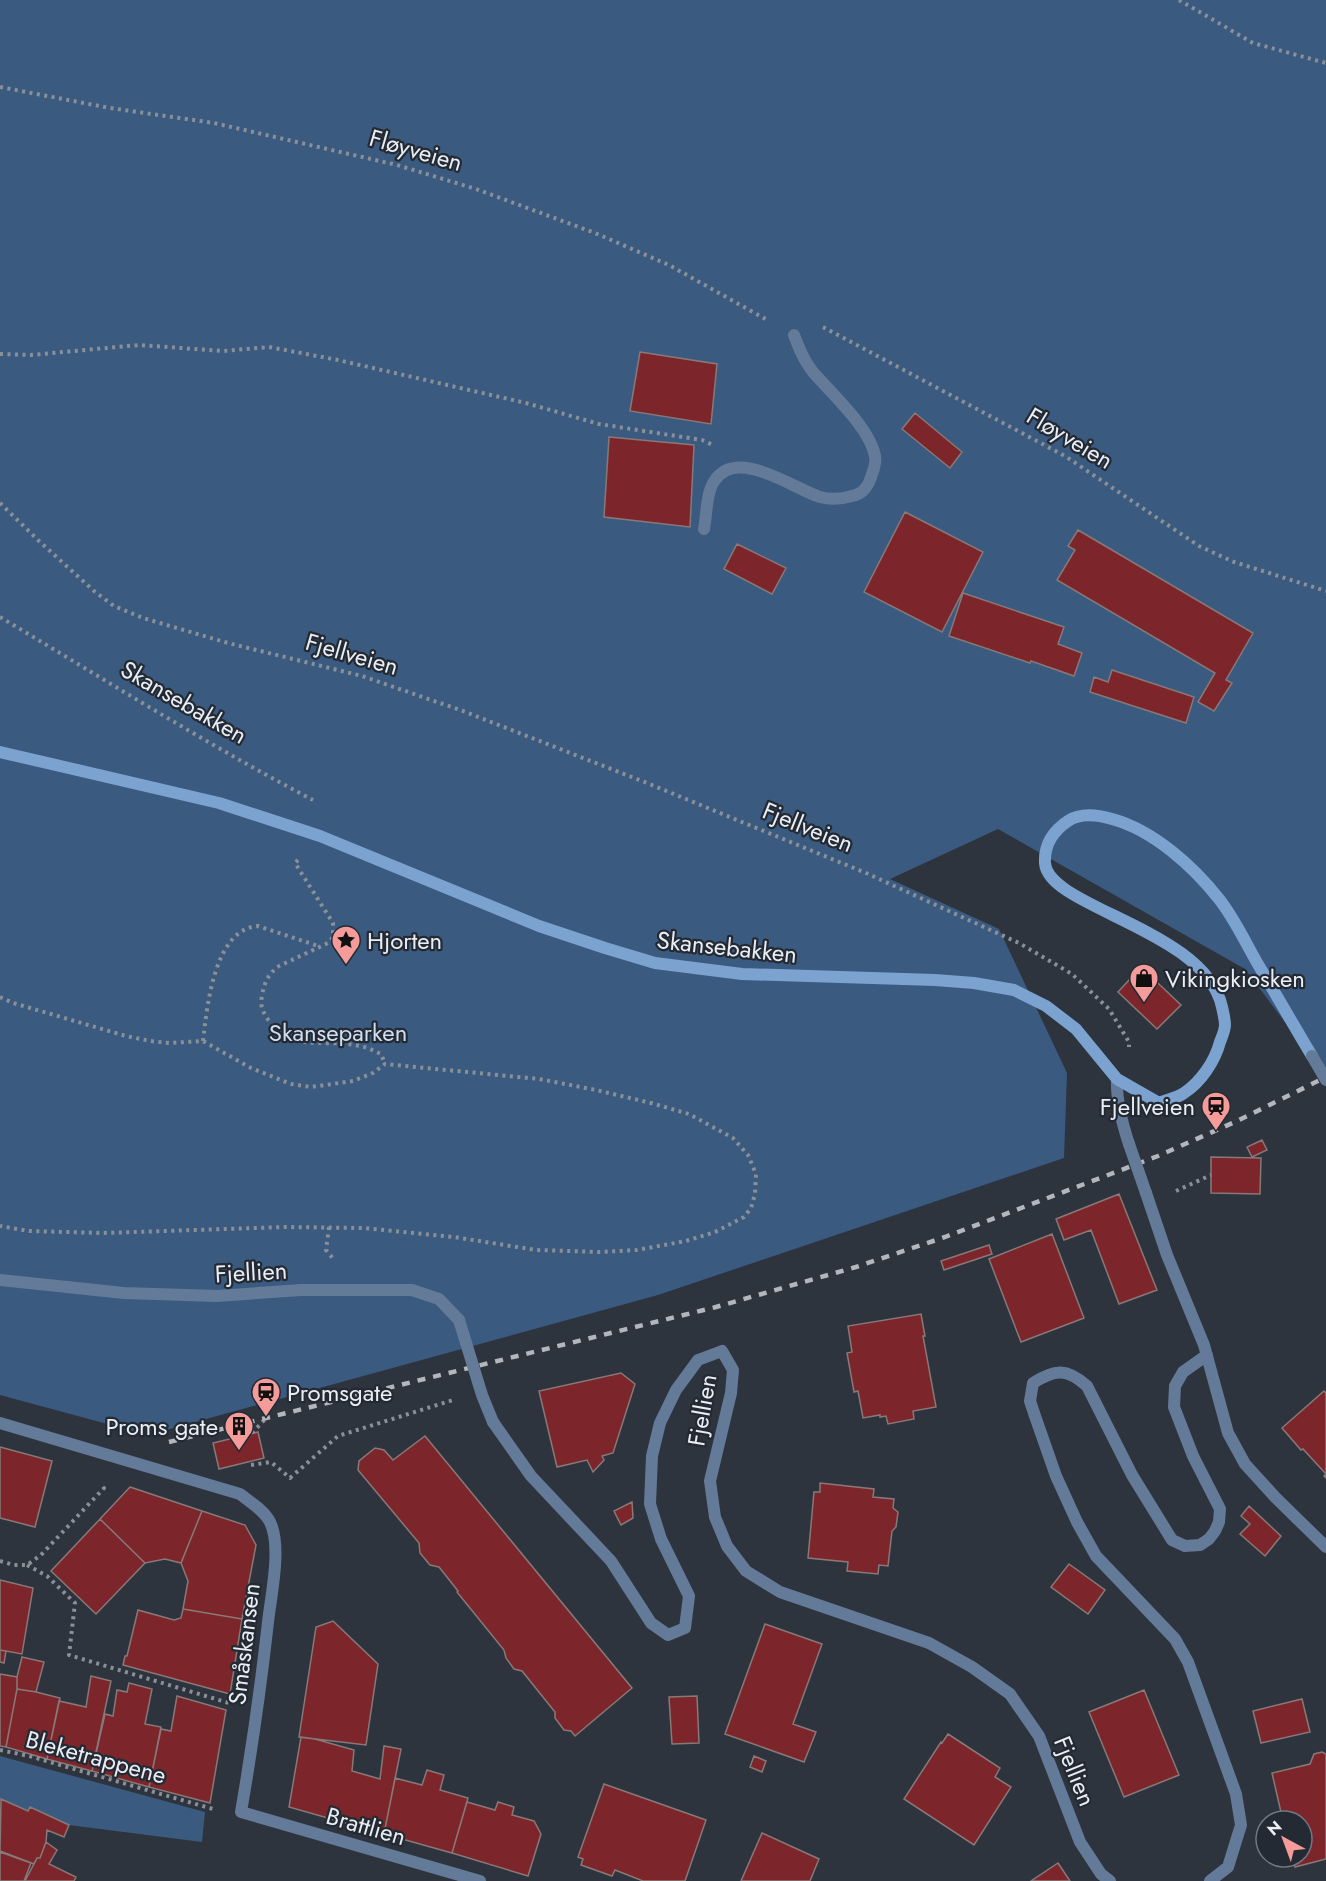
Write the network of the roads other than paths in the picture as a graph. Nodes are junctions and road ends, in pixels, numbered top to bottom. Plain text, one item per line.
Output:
1 (794, 335) road end
2 (704, 529) dead end
3 (0, 752) edge
4 (1117, 1079) junction
5 (1326, 1080) edge
6 (0, 1280) edge
7 (1207, 1355) junction
8 (0, 1424) edge
9 (1326, 1547) edge
10 (241, 1812) joint
11 (480, 1881) edge
12 (1110, 1881) edge
13 (1210, 1881) edge

1 - 2 street
3 - 4 street, Skansebakken
4 - 5 street, bridge
4 - 7 street, bridge
6 - 12 street, Fjellien, bridge
7 - 9 street
7 - 13 street
8 - 10 street, Småskansen
10 - 11 street, Brattlien

